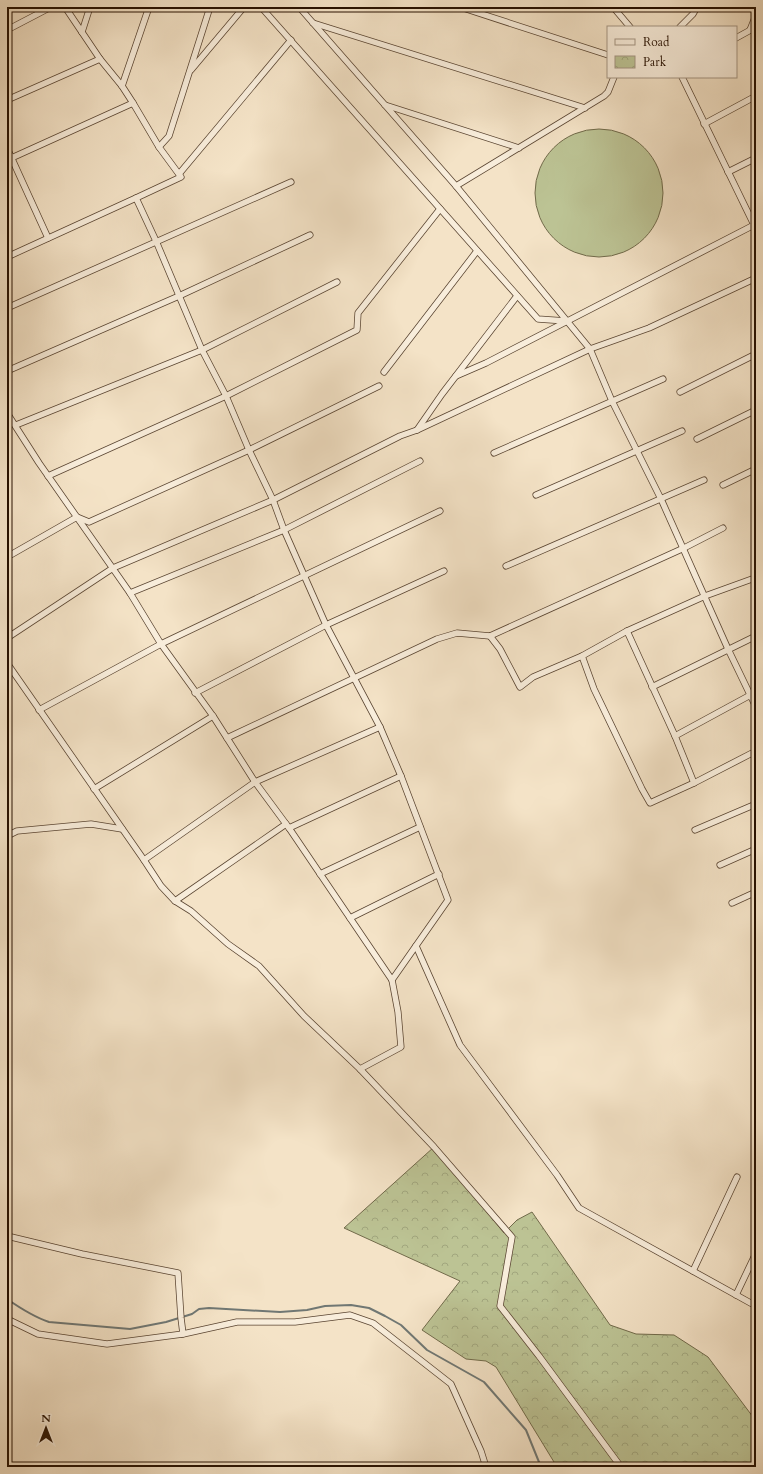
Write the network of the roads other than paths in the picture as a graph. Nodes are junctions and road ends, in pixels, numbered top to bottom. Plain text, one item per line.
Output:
1 (51, 7) edge
2 (65, 7) edge
3 (90, 7) edge
4 (149, 7) edge
5 (210, 7) edge
6 (244, 7) edge
7 (261, 7) edge
8 (299, 7) edge
9 (460, 7) edge
10 (613, 7) edge
11 (697, 7) edge
12 (756, 15) edge
13 (313, 23) junction
14 (629, 26) edge
15 (681, 26) edge
16 (756, 27) edge
17 (7, 30) edge
18 (750, 30) junction
19 (82, 32) junction
20 (737, 37) edge
21 (291, 40) junction
22 (607, 55) edge
23 (100, 59) junction
24 (189, 72) junction
25 (614, 78) edge
26 (682, 78) edge
27 (122, 86) junction
28 (756, 96) edge
29 (7, 100) edge
30 (133, 103) junction
31 (385, 105) junction
32 (585, 108) junction
33 (704, 124) junction
34 (159, 147) junction
35 (7, 148) edge
36 (519, 148) junction
37 (756, 158) edge
38 (10, 159) edge
39 (728, 172) junction
40 (178, 174) junction
41 (291, 182) dead end
42 (456, 186) junction
43 (136, 198) junction
44 (440, 209) junction
45 (755, 224) edge
46 (310, 235) dead end
47 (48, 238) junction
48 (156, 241) junction
49 (477, 251) junction
50 (7, 257) edge
51 (756, 278) edge
52 (337, 282) dead end
53 (179, 296) junction
54 (517, 296) junction
55 (7, 308) edge
56 (566, 321) junction
57 (590, 349) junction
58 (202, 350) junction
59 (756, 354) edge
60 (7, 371) edge
61 (384, 372) dead end
62 (456, 376) junction
63 (663, 379) dead end
64 (379, 386) dead end
65 (680, 392) dead end
66 (226, 396) junction
67 (612, 401) junction
68 (756, 410) edge
69 (7, 413) edge
70 (16, 426) junction
71 (417, 430) junction
72 (682, 431) dead end
73 (697, 439) dead end
74 (249, 450) junction
75 (638, 450) junction
76 (494, 453) dead end
77 (420, 461) dead end
78 (756, 469) edge
79 (48, 476) junction
80 (704, 480) dead end
81 (723, 485) dead end
82 (536, 495) dead end
83 (661, 499) junction
84 (273, 500) junction
85 (440, 511) dead end
86 (78, 517) junction
87 (723, 528) dead end
88 (284, 530) junction
89 (684, 548) junction
90 (7, 557) edge
91 (506, 566) dead end
92 (113, 568) junction
93 (444, 572) dead end
94 (304, 575) junction
95 (756, 583) edge
96 (130, 593) junction
97 (705, 596) junction
98 (326, 625) junction
99 (627, 631) junction
100 (490, 636) junction
101 (756, 636) edge
102 (7, 638) edge
103 (161, 644) junction
104 (728, 650) junction
105 (582, 656) junction
106 (7, 664) edge
107 (355, 678) junction
108 (652, 687) junction
109 (195, 693) junction
110 (753, 694) edge
111 (756, 707) edge
112 (39, 710) junction
113 (213, 716) junction
114 (380, 727) junction
115 (675, 736) junction
116 (227, 738) junction
117 (756, 751) edge
118 (401, 776) junction
119 (255, 782) junction
120 (694, 783) junction
121 (94, 789) junction
122 (756, 804) edge
123 (287, 826) junction
124 (420, 827) junction
125 (122, 829) junction
126 (695, 830) dead end
127 (7, 836) edge
128 (756, 849) edge
129 (144, 860) junction
130 (720, 865) dead end
131 (320, 874) junction
132 (439, 874) junction
133 (756, 892) edge
134 (175, 901) junction
135 (732, 903) dead end
136 (350, 918) junction
137 (416, 946) junction
138 (392, 980) junction
139 (360, 1069) junction
140 (737, 1177) dead end
141 (7, 1236) edge
142 (756, 1253) edge
143 (693, 1271) junction
144 (736, 1295) junction
145 (756, 1306) edge
146 (7, 1318) edge
147 (184, 1334) junction
148 (486, 1467) edge
149 (621, 1467) edge

1 - 17 street
2 - 19 street
3 - 19 street
4 - 27 street
5 - 24 street
6 - 24 street
7 - 21 street
8 - 13 street
9 - 22 street
10 - 14 street
11 - 15 street
12 - 18 street
13 - 31 street
13 - 32 street
16 - 18 street
18 - 20 street
19 - 23 street
21 - 40 street
21 - 44 street
23 - 27 street
23 - 29 street
24 - 34 street
25 - 32 street
26 - 33 street
27 - 30 street
28 - 33 street
30 - 34 street
30 - 38 street
31 - 36 street
31 - 42 street
32 - 36 street
33 - 39 street
34 - 40 street
35 - 38 street
36 - 42 street
37 - 39 street
38 - 47 street
39 - 45 street
40 - 43 street
41 - 48 street
42 - 56 street
43 - 47 street
43 - 48 street
44 - 49 street
44 - 66 street
45 - 56 street
46 - 53 street
47 - 50 street
48 - 53 street
48 - 55 street
49 - 54 street
49 - 61 street
51 - 57 street
52 - 58 street
53 - 58 street
53 - 60 street
54 - 56 street
54 - 62 street
56 - 57 street
56 - 62 street
57 - 67 street
57 - 71 street
58 - 66 street
58 - 70 street
59 - 65 street
62 - 71 street
63 - 67 street
64 - 74 street
66 - 74 street
66 - 79 street
67 - 75 street
67 - 76 street
68 - 73 street
69 - 70 street
70 - 79 street
71 - 84 street
72 - 75 street
74 - 84 street
74 - 86 street
75 - 82 street
75 - 83 street
77 - 88 street
78 - 81 street
79 - 86 street
80 - 83 street
83 - 89 street
83 - 91 street
84 - 88 street
84 - 92 street
85 - 94 street
86 - 90 street
86 - 92 street
87 - 89 street
88 - 94 street
88 - 96 street
89 - 97 street
89 - 100 street
92 - 96 street
92 - 102 street
93 - 98 street
94 - 98 street
94 - 103 street
95 - 97 street
96 - 103 street
97 - 99 street
97 - 104 street
98 - 107 street
98 - 109 street
99 - 105 street
99 - 108 street
100 - 105 street
100 - 107 street
101 - 104 street
103 - 109 street
103 - 112 street
104 - 108 street
104 - 110 street
105 - 120 street
106 - 112 street
107 - 114 street
107 - 116 street
108 - 115 street
109 - 113 street
110 - 111 street
110 - 115 street
112 - 121 street
113 - 116 street
113 - 121 street
114 - 118 street
114 - 119 street
115 - 120 street
116 - 119 street
117 - 120 street
118 - 123 street
118 - 124 street
119 - 123 street
119 - 129 street
121 - 125 street
122 - 126 street
123 - 131 street
123 - 134 street
124 - 131 street
124 - 132 street
125 - 127 street
125 - 129 street
128 - 130 street
129 - 134 street
131 - 136 street
132 - 136 street
132 - 137 street
133 - 135 street
134 - 139 street
136 - 138 street
137 - 138 street
137 - 143 street
138 - 139 street
139 - 149 street
140 - 143 street
141 - 147 street
142 - 144 street
143 - 144 street
144 - 145 street
146 - 147 street
147 - 148 street

